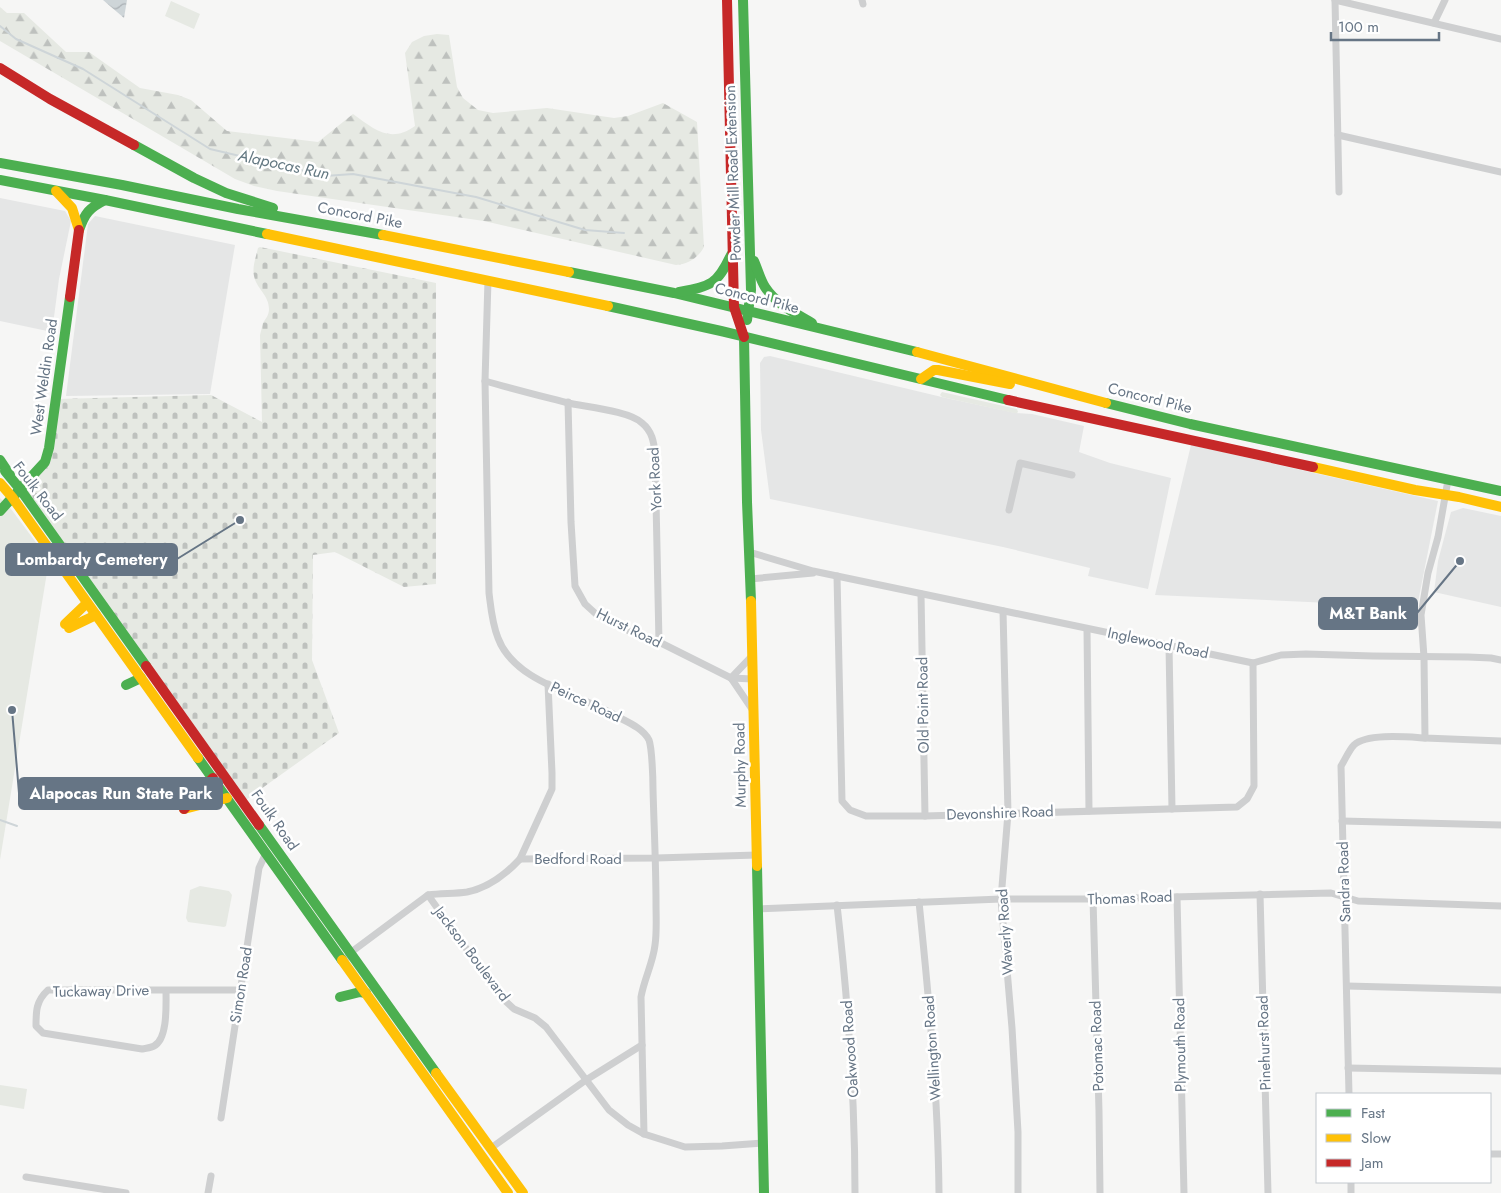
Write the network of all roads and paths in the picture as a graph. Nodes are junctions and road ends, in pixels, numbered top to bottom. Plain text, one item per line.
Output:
1 (727, 0) edge
2 (743, 0) edge
3 (1335, 0) edge
4 (1444, 0) edge
5 (1434, 23) junction
6 (1501, 38) edge
7 (0, 68) edge
8 (1338, 135) junction
9 (0, 163) edge
10 (18, 166) junction
11 (1501, 172) edge
12 (0, 180) edge
13 (16, 183) junction
14 (56, 190) junction
15 (1339, 192) dead end
16 (105, 200) junction
17 (326, 224) junction
18 (79, 230) junction
19 (733, 250) junction
20 (750, 251) junction
21 (488, 280) junction
22 (674, 293) junction
23 (734, 308) junction
24 (749, 312) junction
25 (825, 330) junction
26 (744, 337) junction
27 (922, 379) junction
28 (486, 382) junction
29 (1060, 391) junction
30 (568, 402) junction
31 (0, 460) edge
32 (0, 467) edge
33 (10, 475) junction
34 (1072, 475) dead end
35 (1448, 480) junction
36 (0, 484) edge
37 (20, 489) junction
38 (1501, 491) edge
39 (1446, 495) junction
40 (12, 497) junction
41 (1501, 507) edge
42 (1009, 510) dead end
43 (0, 511) edge
44 (749, 552) junction
45 (818, 572) junction
46 (837, 576) junction
47 (750, 579) junction
48 (920, 594) junction
49 (87, 603) junction
50 (1004, 611) junction
51 (96, 615) junction
52 (1087, 628) junction
53 (659, 642) junction
54 (1170, 646) junction
55 (753, 655) junction
56 (1424, 657) junction
57 (1501, 660) edge
58 (1253, 663) junction
59 (141, 678) junction
60 (731, 678) junction
61 (753, 679) junction
62 (548, 684) junction
63 (126, 685) dead end
64 (754, 712) junction
65 (186, 722) junction
66 (178, 729) junction
67 (1425, 738) junction
68 (1501, 741) edge
69 (212, 778) junction
70 (227, 798) junction
71 (1172, 809) junction
72 (1089, 810) junction
73 (1008, 813) junction
74 (925, 816) junction
75 (1342, 821) junction
76 (1501, 825) edge
77 (266, 853) junction
78 (757, 855) junction
79 (656, 858) junction
80 (520, 859) junction
81 (1260, 894) junction
82 (428, 895) junction
83 (1177, 897) junction
84 (1344, 898) junction
85 (1001, 899) junction
86 (1093, 899) junction
87 (920, 902) junction
88 (837, 905) junction
89 (1501, 906) edge
90 (758, 909) junction
91 (350, 953) junction
92 (345, 964) junction
93 (1347, 986) junction
94 (166, 990) junction
95 (241, 990) junction
96 (1501, 990) edge
97 (366, 993) junction
98 (340, 997) dead end
99 (642, 1045) junction
100 (1348, 1068) junction
101 (1501, 1071) edge
102 (586, 1080) junction
103 (1349, 1093) edge
104 (221, 1118) dead end
105 (644, 1134) junction
106 (763, 1144) junction
107 (491, 1148) junction
108 (212, 1176) dead end
109 (26, 1177) dead end
110 (126, 1193) edge
111 (208, 1193) edge
112 (508, 1193) edge
113 (523, 1193) edge
114 (764, 1193) edge
115 (855, 1193) edge
116 (938, 1193) edge
117 (1018, 1193) edge
118 (1100, 1193) edge
119 (1184, 1193) edge
120 (1268, 1193) edge

1 - 19 main road, Powder Mill Road Extension
2 - 20 main road, Powder Mill Road Extension
3 - 5 street
3 - 8 street
4 - 5 street
5 - 6 street
7 - 17 main road
8 - 11 street
8 - 15 street
9 - 10 main road, Concord Pike
10 - 13 street
10 - 17 main road, Concord Pike
12 - 13 main road, Concord Pike
13 - 14 main road, Concord Pike
14 - 16 main road, Concord Pike
14 - 18 main road
16 - 18 main road
16 - 21 main road, Concord Pike
17 - 22 main road, Concord Pike
18 - 37 main road, West Weldin Road
19 - 22 main road
19 - 23 main road, Powder Mill Road Extension
20 - 24 main road, Powder Mill Road Extension
20 - 25 main road
21 - 26 main road, Concord Pike
21 - 28 street, Peirce Road
22 - 23 main road, Concord Pike
23 - 24 main road, Concord Pike
23 - 26 main road, Powder Mill Road Extension
24 - 25 main road, Concord Pike
24 - 26 main road, Powder Mill Road Extension
25 - 29 main road, Concord Pike
26 - 27 main road, Concord Pike
26 - 44 main road, Murphy Road
27 - 29 main road
27 - 39 main road, Concord Pike
28 - 30 street, York Road
28 - 62 street, Peirce Road
29 - 35 main road, Concord Pike
30 - 53 street, Hurst Road
30 - 53 street, York Road
31 - 33 main road
32 - 33 main road, Foulk Road
33 - 37 main road, Foulk Road
34 - 42 street
35 - 38 main road, Concord Pike
35 - 39 street
36 - 40 main road, Foulk Road
37 - 40 main road, West Weldin Road
37 - 65 main road, Foulk Road
39 - 41 main road, Concord Pike
39 - 56 street
40 - 43 main road, West Weldin Road
40 - 49 main road, Foulk Road
44 - 45 street, Inglewood Road
44 - 47 main road, Murphy Road
45 - 46 street, Inglewood Road
45 - 47 street, Inglewood Road
46 - 48 street, Inglewood Road
46 - 74 street, Devonshire Road
47 - 55 main road, Murphy Road
48 - 50 street, Inglewood Road
48 - 74 street, Old Point Road
49 - 51 main road, Foulk Road
49 - 51 main road
50 - 52 street, Inglewood Road
50 - 73 street, Waverly Road
51 - 59 main road, Foulk Road
52 - 54 street, Inglewood Road
52 - 72 street
53 - 60 street, Hurst Road
54 - 58 street, Inglewood Road
54 - 71 street
55 - 60 street
55 - 61 main road, Murphy Road
56 - 57 street, Inglewood Road
56 - 58 street, Inglewood Road
56 - 67 street
58 - 71 street, Devonshire Road
59 - 63 main road
59 - 66 main road, Foulk Road
60 - 61 street, Hurst Road
60 - 64 street
61 - 64 main road, Murphy Road
62 - 79 street, Peirce Road
62 - 80 street
64 - 78 main road, Murphy Road
65 - 66 street
65 - 91 main road, Foulk Road
66 - 69 main road, Foulk Road
67 - 68 street, Sandra Road
67 - 75 street, Sandra Road
69 - 70 main road, Foulk Road
69 - 70 main road
70 - 77 main road, Foulk Road
71 - 72 street, Devonshire Road
72 - 73 street, Devonshire Road
73 - 74 street, Devonshire Road
73 - 85 street, Waverly Road
75 - 76 street
75 - 84 street, Sandra Road
77 - 92 main road, Foulk Road
77 - 95 street, Simon Road
78 - 79 street, Bedford Road
78 - 90 main road, Murphy Road
79 - 80 street, Bedford Road
79 - 99 street, Peirce Road
80 - 82 street, Bedford Road
81 - 83 street, Thomas Road
81 - 84 street, Thomas Road
81 - 120 street, Pinehurst Road
82 - 91 street
82 - 102 street, Jackson Boulevard
83 - 86 street, Thomas Road
83 - 119 street, Plymouth Road
84 - 89 street, Thomas Road
84 - 93 street, Sandra Road
85 - 86 street, Thomas Road
85 - 87 street, Thomas Road
85 - 117 street, Waverly Road
86 - 118 street, Potomac Road
87 - 88 street, Thomas Road
87 - 116 street, Wellington Road
88 - 90 street, Thomas Road
88 - 115 street, Oakwood Road
90 - 106 main road, Murphy Road
91 - 92 street
91 - 107 main road, Foulk Road
92 - 97 main road, Foulk Road
93 - 96 street
93 - 100 street, Sandra Road
94 - 94 street, Tuckaway Drive
94 - 95 street, Tuckaway Drive
95 - 104 street, Simon Road
97 - 98 main road
97 - 112 main road, Foulk Road
99 - 102 street
99 - 105 street, Peirce Road
100 - 101 street
100 - 103 street, Sandra Road
102 - 105 street, Jackson Boulevard
102 - 107 street
105 - 106 street, Jackson Boulevard
106 - 114 main road, Murphy Road
107 - 113 main road, Foulk Road
108 - 111 street
109 - 110 street

